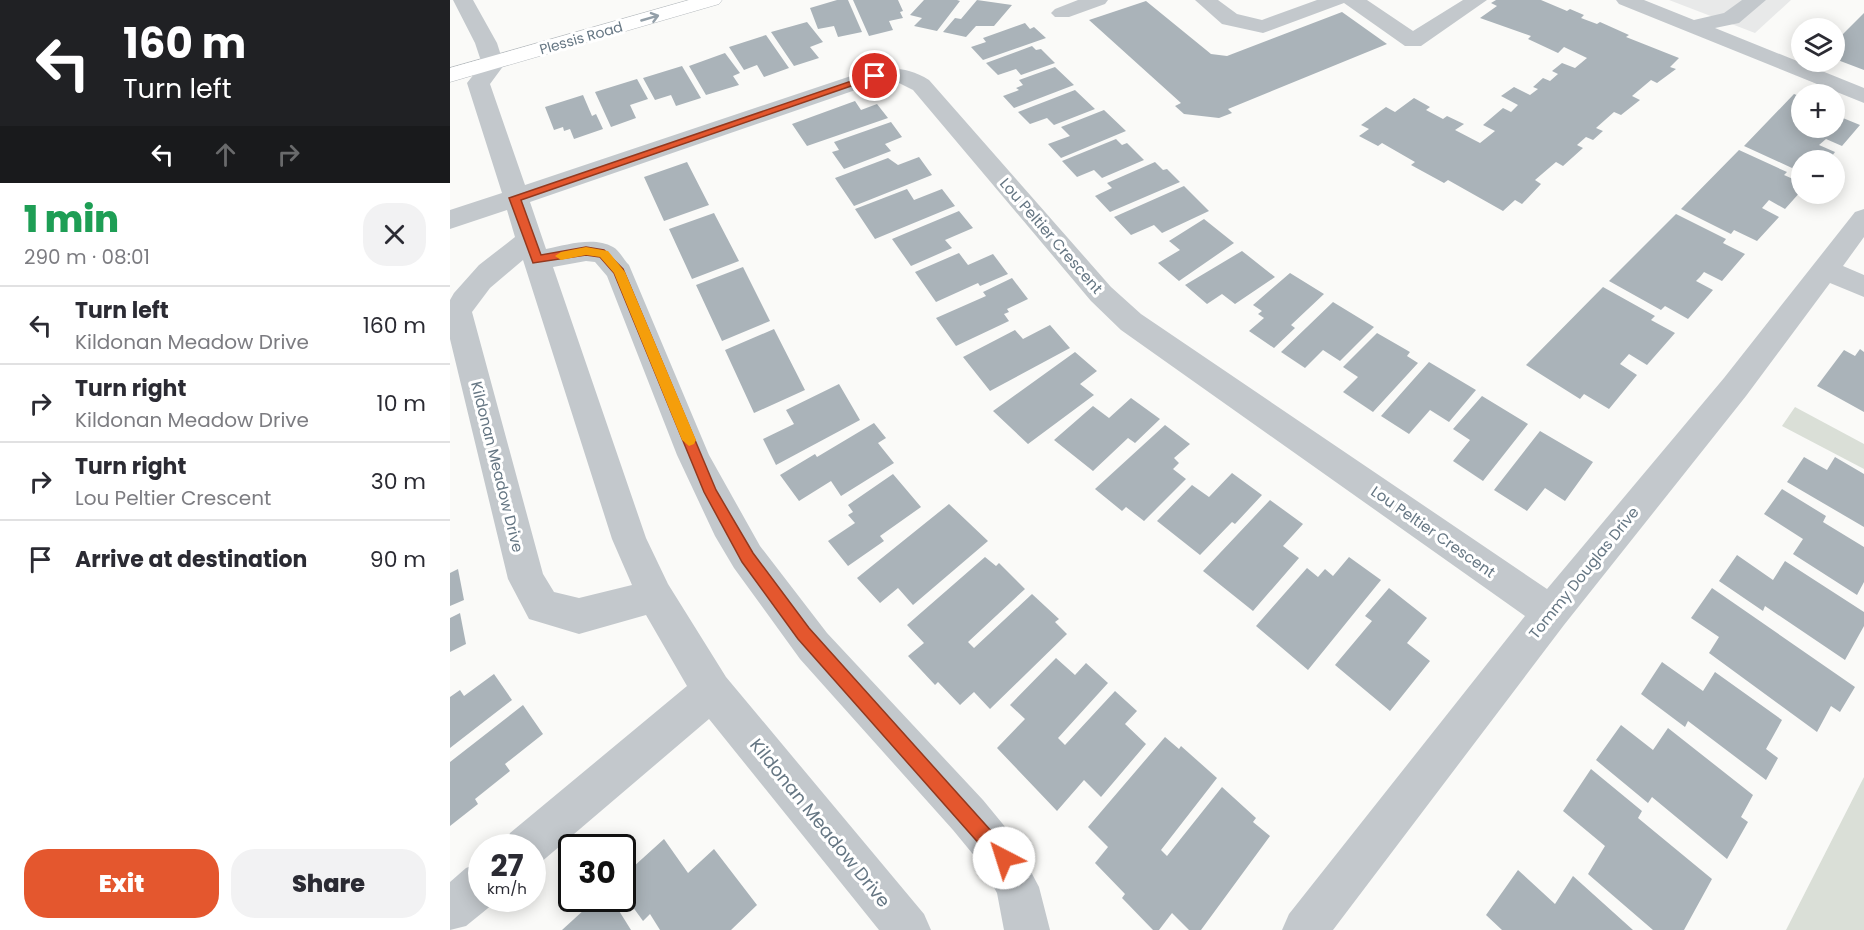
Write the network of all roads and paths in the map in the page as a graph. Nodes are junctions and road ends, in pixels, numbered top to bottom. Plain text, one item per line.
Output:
1 (463, 0) edge
2 (712, 0) edge
3 (1098, 0) edge
4 (1205, 0) edge
5 (1336, 0) edge
6 (1353, 0) edge
7 (1476, 0) edge
8 (1626, 0) edge
9 (1756, 0) edge
10 (1062, 14) dead end
11 (1691, 27) junction
12 (470, 63) edge
13 (1864, 96) edge
14 (515, 198) junction
15 (1864, 218) edge
16 (450, 220) edge
17 (533, 250) junction
18 (1827, 270) junction
19 (1864, 287) edge
20 (655, 596) junction
21 (1551, 613) junction
22 (712, 691) junction
23 (542, 834) edge
24 (468, 895) edge
25 (450, 910) edge
26 (908, 930) edge
27 (1027, 930) edge
28 (1305, 930) edge

1 - 12 street, Kildonan Meadow Drive
12 -> 2 main road, Plessis Road
3 - 10 street
4 - 5 street
6 - 7 street
8 - 11 street
9 - 11 street
11 - 13 street
12 - 14 street, Kildonan Meadow Drive
14 - 16 street, Lou Peltier Crescent
14 - 17 street, Kildonan Meadow Drive
14 - 21 street, Lou Peltier Crescent
15 - 18 street, Tommy Douglas Drive
17 - 20 street, Kildonan Meadow Drive
17 - 20 street, Kildonan Meadow Drive
17 - 27 street, Kildonan Meadow Drive
18 - 19 street
18 - 21 street, Tommy Douglas Drive
20 - 22 street, Kildonan Meadow Drive
21 - 28 street, Tommy Douglas Drive
22 - 23 street
22 - 26 street, Kildonan Meadow Drive
24 - 25 street

